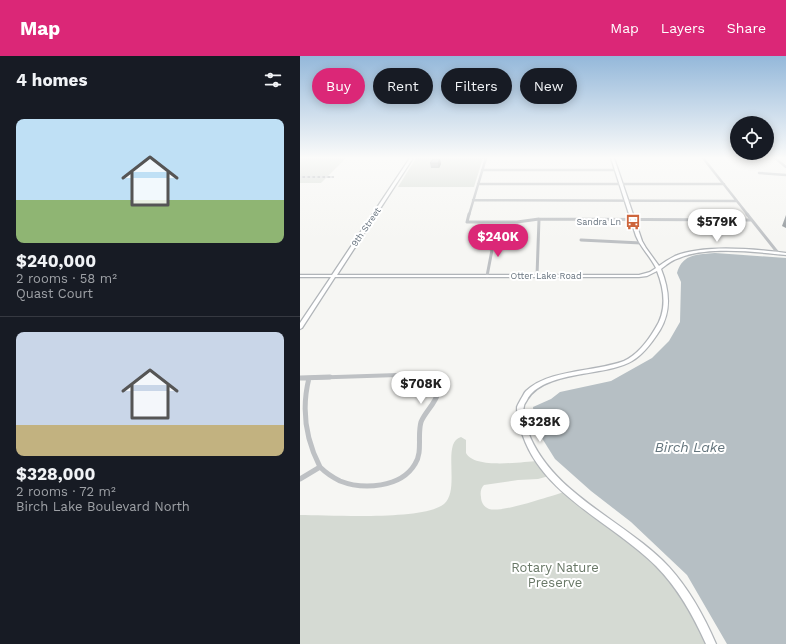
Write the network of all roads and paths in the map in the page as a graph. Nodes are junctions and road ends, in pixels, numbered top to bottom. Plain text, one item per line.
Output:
1 (394, 185) edge
2 (478, 185) edge
3 (622, 185) edge
4 (725, 185) edge
5 (473, 200) junction
6 (627, 201) junction
7 (737, 201) junction
8 (539, 219) junction
9 (632, 219) junction
10 (752, 220) junction
11 (581, 240) dead end
12 (640, 243) junction
13 (487, 246) dead end
14 (778, 253) junction
15 (786, 254) edge
16 (658, 269) junction
17 (300, 276) edge
18 (334, 276) junction
19 (487, 276) junction
20 (537, 276) junction
21 (300, 327) edge
22 (300, 378) edge
23 (309, 378) junction
24 (320, 467) junction
25 (300, 479) edge
26 (711, 644) edge

1 - 18 street, 9th Street
2 - 5 street
3 - 6 street
4 - 7 street
5 - 6 street
5 - 8 street
6 - 7 street
6 - 9 street
7 - 10 street
8 - 9 street
8 - 20 street
9 - 10 street
9 - 12 street
10 - 14 street
11 - 12 street
12 - 16 street
13 - 19 street
14 - 15 street, Otter Lake Road
14 - 16 street, Otter Lake Road
16 - 20 street, Otter Lake Road
16 - 26 street
17 - 18 street, Otter Lake Road
18 - 19 street, Otter Lake Road
18 - 21 street, 9th Street
19 - 20 street, Otter Lake Road
22 - 23 street
23 - 24 street
23 - 24 street
24 - 25 street

